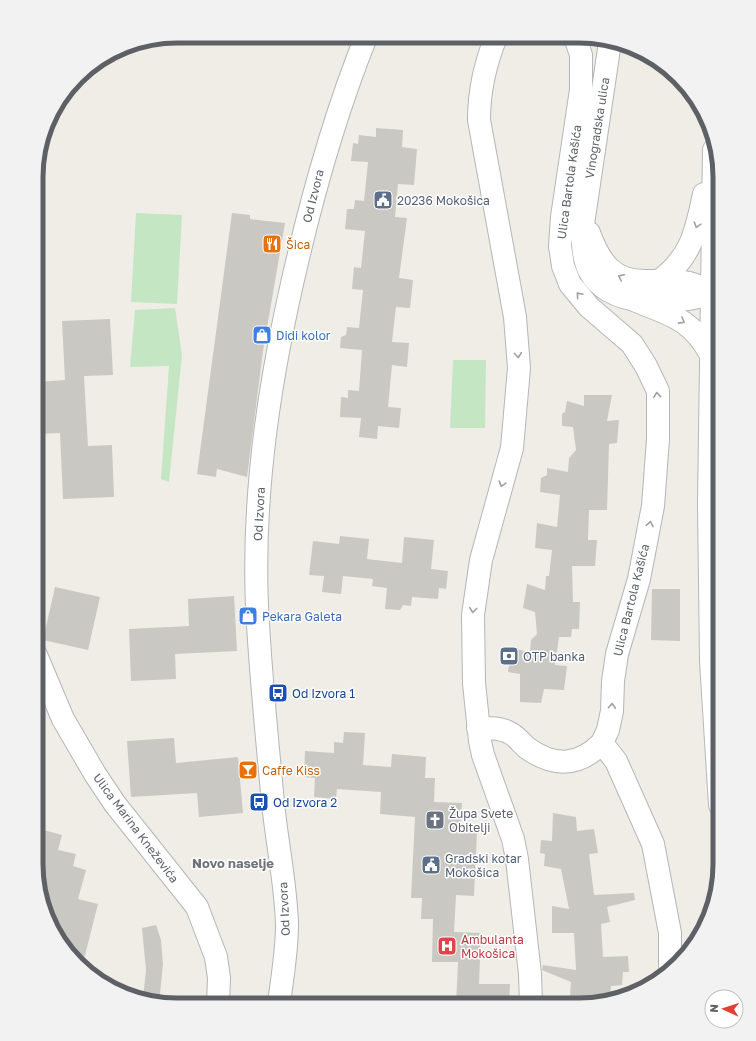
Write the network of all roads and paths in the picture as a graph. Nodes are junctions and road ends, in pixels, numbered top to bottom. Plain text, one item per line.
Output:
1 (364, 43) edge
2 (494, 43) edge
3 (577, 43) edge
4 (609, 47) edge
5 (711, 156) edge
6 (583, 214) junction
7 (713, 222) edge
8 (659, 281) junction
9 (712, 293) junction
10 (634, 300) junction
11 (711, 355) junction
12 (43, 672) edge
13 (713, 693) edge
14 (478, 728) junction
15 (602, 743) junction
16 (670, 962) edge
17 (218, 998) edge
18 (280, 998) edge
19 (531, 998) edge

1 - 18 street, Od Izvora
2 -> 14 street
15 -> 3 street, Ulica Bartola Kašića
4 - 6 street, Vinogradska ulica
5 -> 8 street
8 -> 6 street, Vinogradska ulica
6 - 10 street, Vinogradska ulica
7 - 9 street
8 - 9 street, Vinogradska ulica
9 - 10 street, Vinogradska ulica
9 - 11 street
10 -> 11 street
11 - 13 street
12 - 17 street, Ulica Marina Kneževića
14 - 15 street, Ulica Bartola Kašića
14 - 19 street
15 - 16 street

